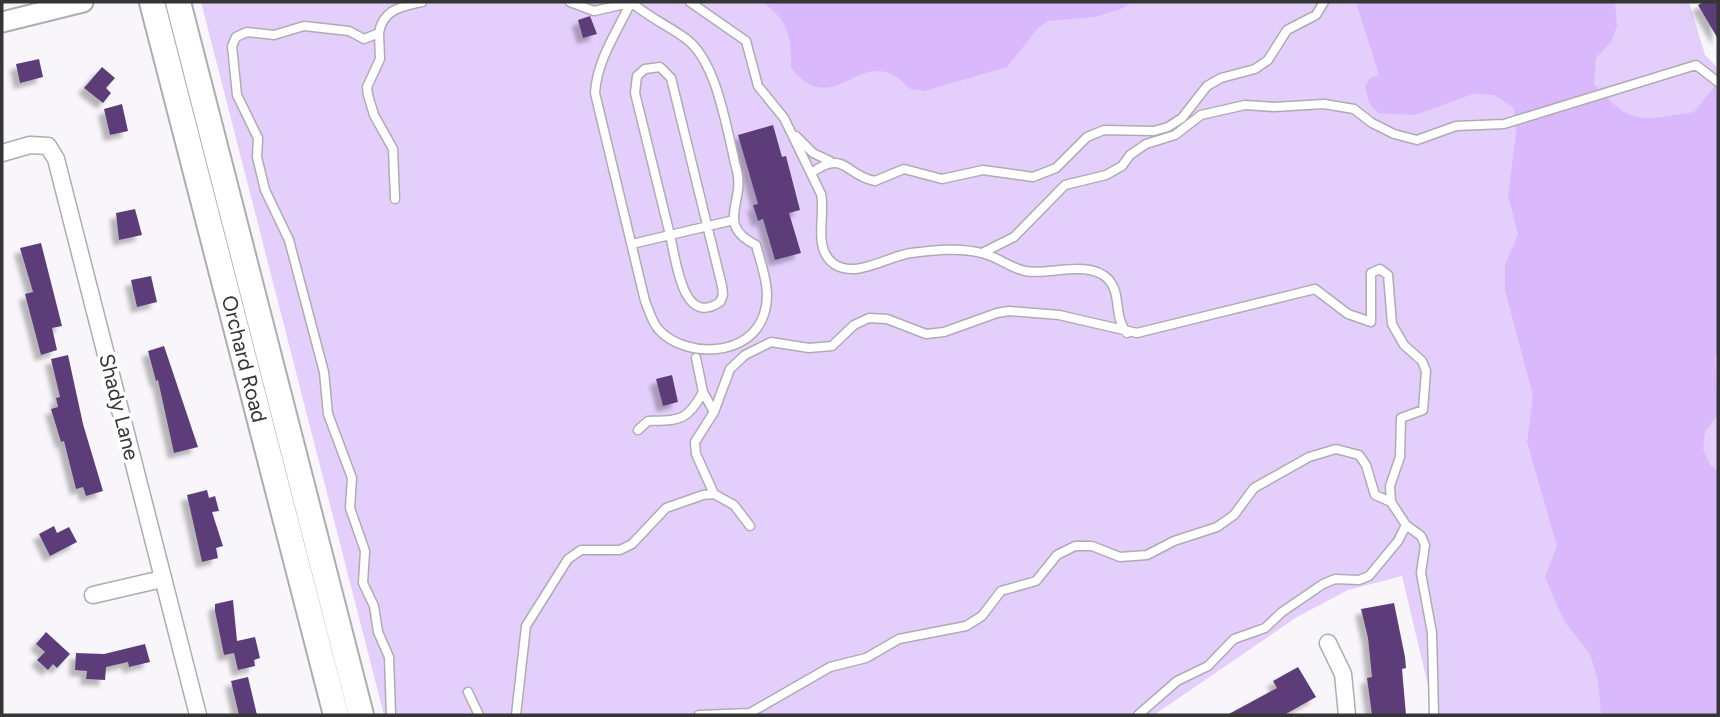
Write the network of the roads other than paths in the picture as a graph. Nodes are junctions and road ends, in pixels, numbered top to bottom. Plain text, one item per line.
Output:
1 (83, 2) edge
2 (152, 2) edge
3 (178, 2) edge
4 (422, 2) edge
5 (570, 2) edge
6 (632, 2) edge
7 (690, 2) edge
8 (1324, 2) edge
9 (2, 22) edge
10 (379, 33) junction
11 (1718, 82) edge
12 (784, 118) junction
13 (2, 153) edge
14 (836, 162) junction
15 (811, 173) junction
16 (395, 199) dead end
17 (734, 220) junction
18 (706, 226) junction
19 (670, 235) junction
20 (632, 244) junction
21 (982, 253) junction
22 (1127, 333) junction
23 (696, 358) dead end
24 (703, 393) junction
25 (714, 412) junction
26 (638, 430) dead end
27 (714, 494) junction
28 (1391, 502) junction
29 (1406, 525) junction
30 (750, 526) dead end
31 (162, 579) junction
32 (93, 594) dead end
33 (1328, 643) dead end
34 (468, 692) dead end
35 (198, 715) edge
36 (336, 715) edge
37 (361, 715) edge
38 (391, 715) edge
39 (480, 715) edge
40 (516, 715) edge
41 (699, 715) edge
42 (1138, 715) edge
43 (1346, 715) edge
44 (1434, 715) edge

1 - 9 street
2 - 36 main road, Orchard Road
3 - 37 main road, Orchard Road
4 - 10 lane
5 - 6 lane
6 - 17 lane
6 - 20 lane
7 - 12 lane
8 - 14 lane
10 - 16 lane
10 - 38 lane
11 - 21 lane
12 - 14 lane
12 - 15 lane
13 - 31 street, Shady Lane
14 - 15 lane
15 - 21 lane
17 - 18 lane
17 - 20 lane
18 - 19 lane
18 - 19 lane
18 - 19 lane
19 - 20 lane
21 - 22 lane
22 - 25 lane
22 - 28 lane
23 - 24 lane
24 - 25 lane
24 - 26 lane
25 - 27 lane
27 - 30 lane
27 - 40 lane
28 - 29 lane
28 - 41 lane
29 - 42 lane
29 - 44 lane
31 - 32 street
31 - 35 street, Shady Lane
33 - 43 street
34 - 39 lane

